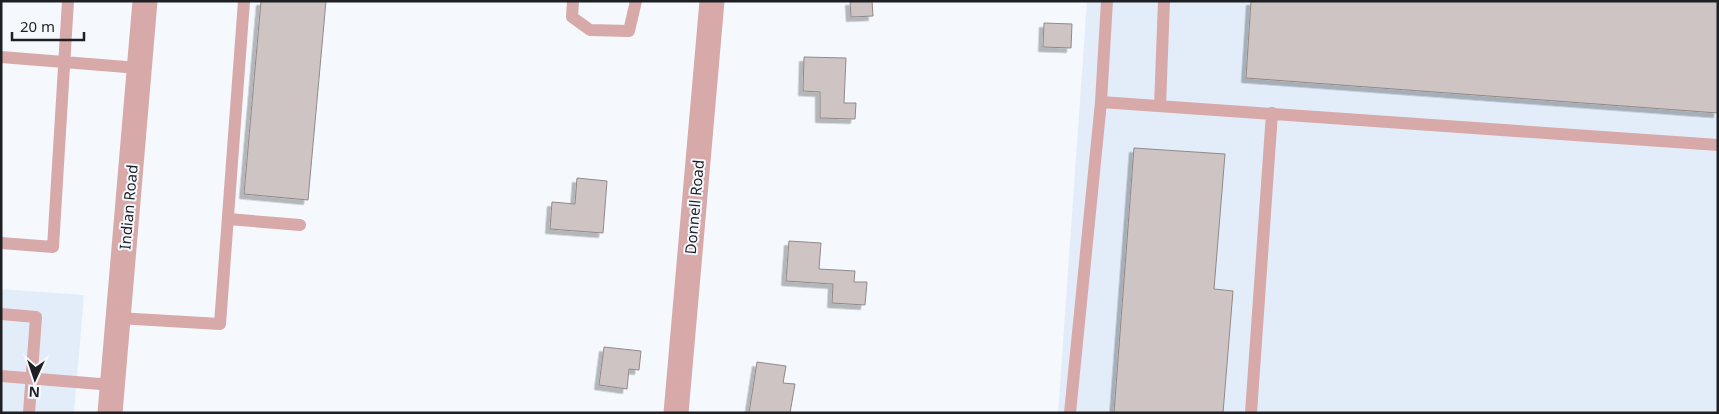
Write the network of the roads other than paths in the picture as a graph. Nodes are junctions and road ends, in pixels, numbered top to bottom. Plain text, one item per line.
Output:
1 (68, 1) edge
2 (145, 1) edge
3 (244, 1) edge
4 (573, 1) edge
5 (636, 1) edge
6 (712, 1) edge
7 (1107, 1) edge
8 (1164, 1) edge
9 (1, 57) edge
10 (64, 62) junction
11 (139, 68) junction
12 (1101, 102) junction
13 (1160, 106) junction
14 (1272, 113) junction
15 (1718, 145) edge
16 (228, 219) junction
17 (300, 225) dead end
18 (1, 244) edge
19 (1, 314) edge
20 (118, 318) junction
21 (1, 376) edge
22 (32, 378) junction
23 (112, 385) junction
24 (29, 413) edge
25 (110, 413) edge
26 (676, 413) edge
27 (1070, 413) edge
28 (1251, 413) edge

1 - 10 lane
2 - 11 street, Indian Road
3 - 16 lane
4 - 5 lane
6 - 26 street, Donnell Road
7 - 12 lane
8 - 13 lane
9 - 10 lane
10 - 11 lane
10 - 18 lane
11 - 20 street, Indian Road
12 - 13 lane
12 - 27 lane
13 - 14 lane
14 - 15 lane
14 - 28 lane
16 - 17 lane
16 - 20 lane
19 - 22 lane
20 - 23 street, Indian Road
21 - 22 lane
22 - 23 lane
22 - 24 lane
23 - 25 street, Indian Road

